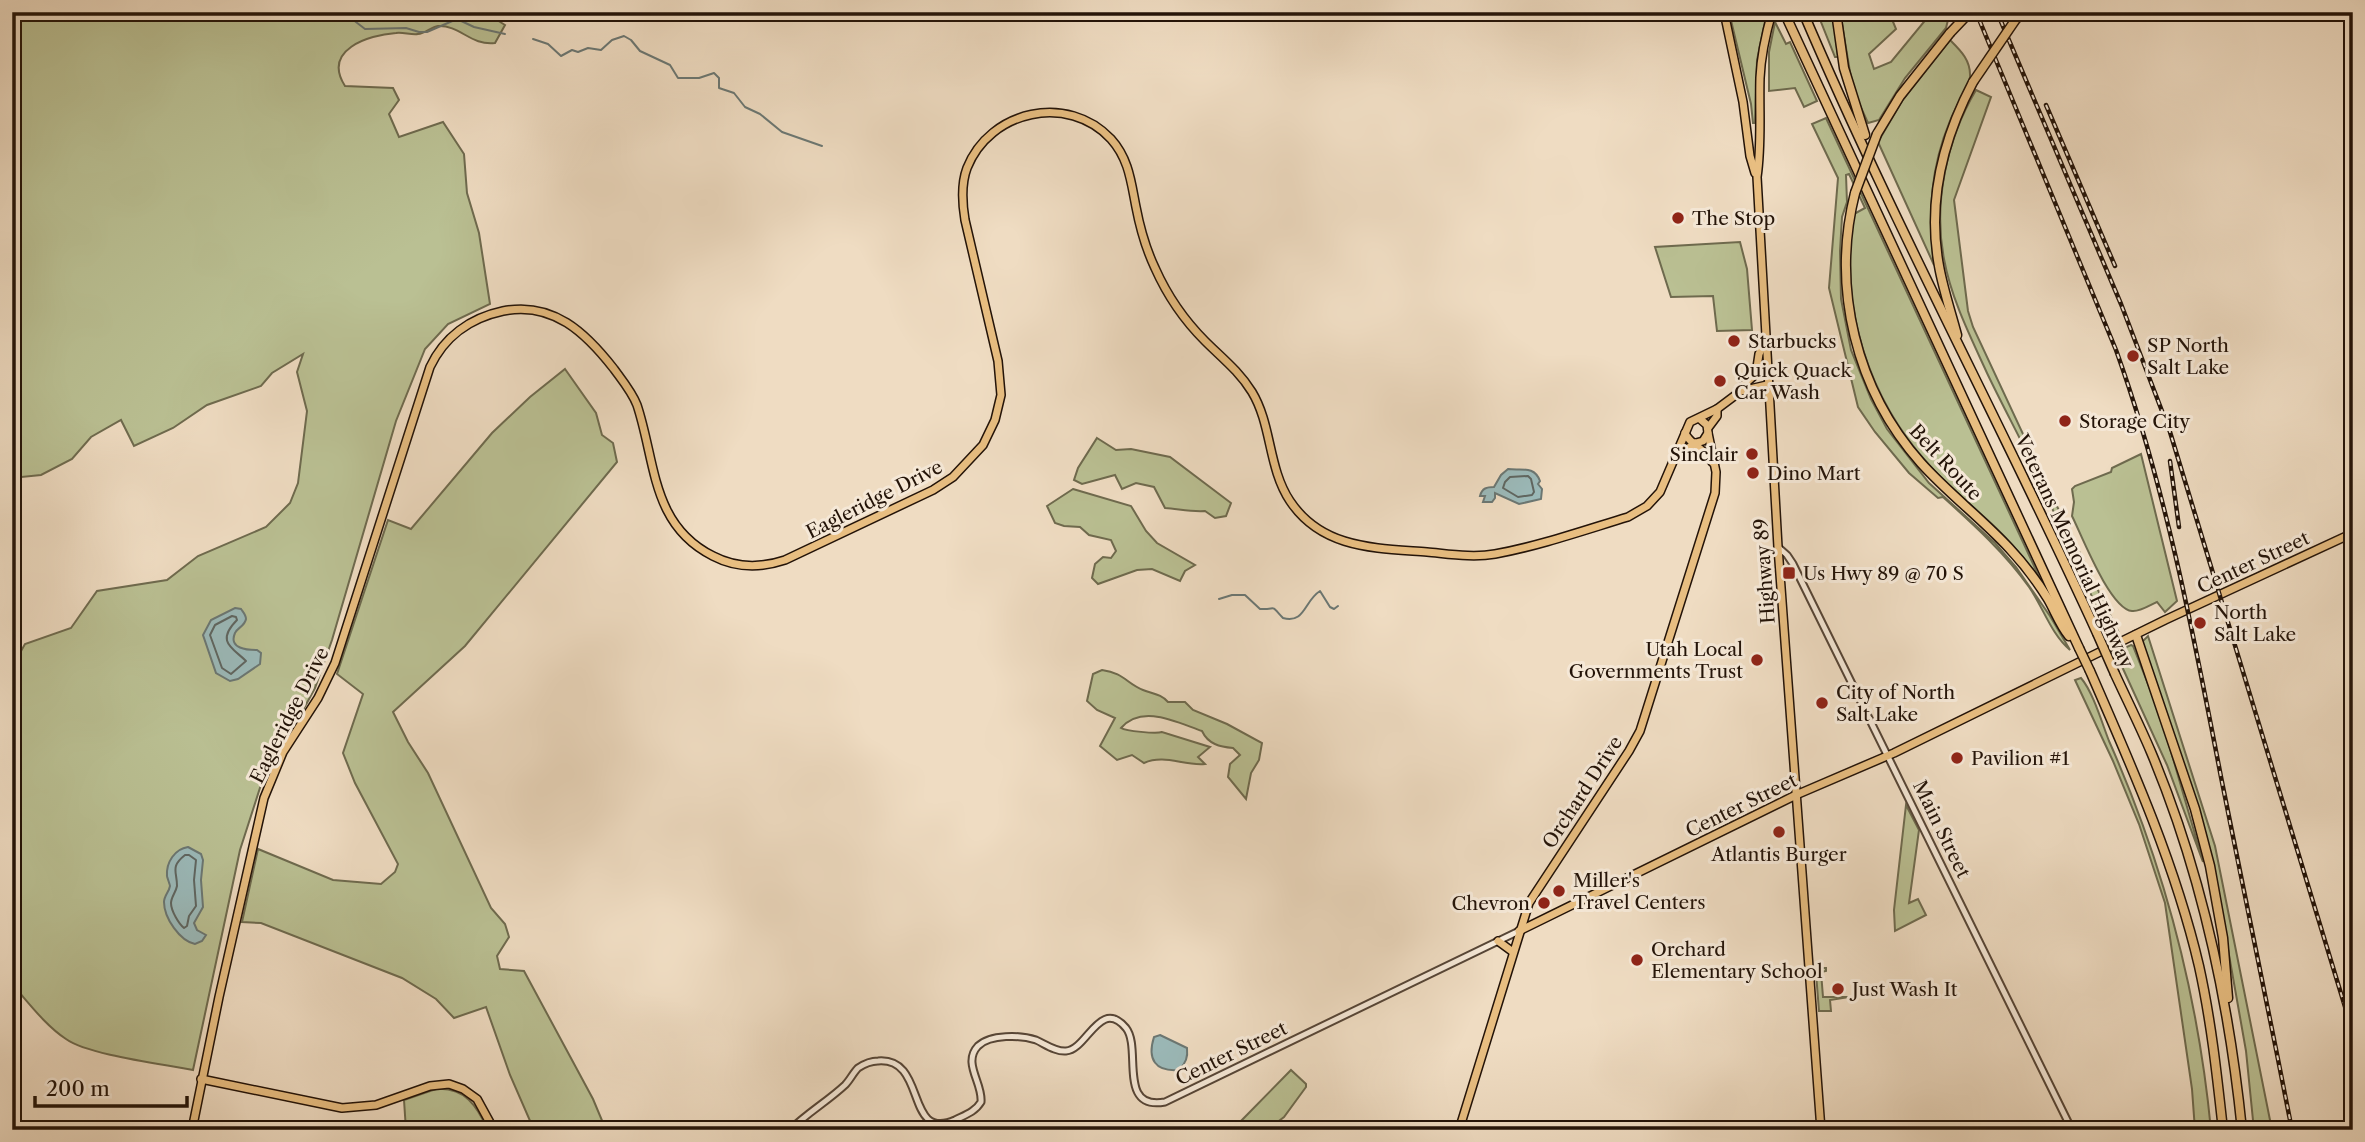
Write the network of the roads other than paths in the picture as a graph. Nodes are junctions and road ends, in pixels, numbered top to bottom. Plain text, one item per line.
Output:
1 (1724, 12) edge
2 (1784, 12) edge
3 (1803, 12) edge
4 (1836, 12) edge
5 (1970, 12) edge
6 (1771, 15) edge
7 (2019, 15) edge
8 (1757, 177) junction
9 (1891, 204) junction
10 (1766, 342) junction
11 (1963, 354) junction
12 (1767, 385) junction
13 (1735, 393) junction
14 (1717, 409) junction
15 (1700, 419) junction
16 (1708, 431) junction
17 (1685, 433) junction
18 (1695, 443) junction
19 (1674, 459) junction
20 (1714, 465) junction
21 (2353, 533) edge
22 (1778, 547) junction
23 (2136, 635) junction
24 (2079, 648) junction
25 (1887, 755) junction
26 (1796, 795) junction
27 (1519, 931) junction
28 (1498, 941) junction
29 (1513, 952) junction
30 (2230, 1026) junction
31 (201, 1079) junction
32 (192, 1130) edge
33 (494, 1130) edge
34 (790, 1130) edge
35 (1459, 1130) edge
36 (1821, 1130) edge
37 (2072, 1130) edge
38 (2223, 1130) edge
39 (2242, 1130) edge

1 - 8 main road, Highway 89
2 - 24 highway, Veterans Memorial Highway
3 - 9 highway, Veterans Memorial Highway
4 - 9 highway
5 - 24 highway, Belt Route, bridge
6 - 8 main road, Highway 89
7 - 11 highway, bridge
8 - 10 main road, Highway 89
9 - 11 highway, Veterans Memorial Highway
10 - 12 main road, Highway 89
10 - 13 main road
11 - 30 highway, Veterans Memorial Highway, bridge
12 - 13 main road
12 - 22 main road, Highway 89
13 - 14 main road
14 - 15 main road
14 - 16 main road
15 - 16 main road
15 - 17 main road
16 - 18 main road
16 - 20 main road, Orchard Drive
17 - 18 main road
17 - 19 main road, Eagleridge Drive
18 - 19 main road, Eagleridge Drive
18 - 20 main road
19 - 31 main road, Eagleridge Drive
20 - 27 main road, Orchard Drive
21 - 23 main road, Center Street
22 - 25 street, Main Street
22 - 26 main road, Highway 89
23 - 25 main road, Center Street
23 - 30 highway
24 - 38 highway, Veterans Memorial Highway, bridge
25 - 26 main road, Center Street
25 - 37 street, Main Street
26 - 27 main road, Center Street
26 - 36 main road, Highway 89
27 - 28 street, Center Street
27 - 29 main road, Orchard Drive
28 - 29 main road
28 - 34 street, Center Street
29 - 35 main road, Orchard Drive
30 - 39 highway, Veterans Memorial Highway
31 - 32 main road, Eagleridge Drive
31 - 33 main road

